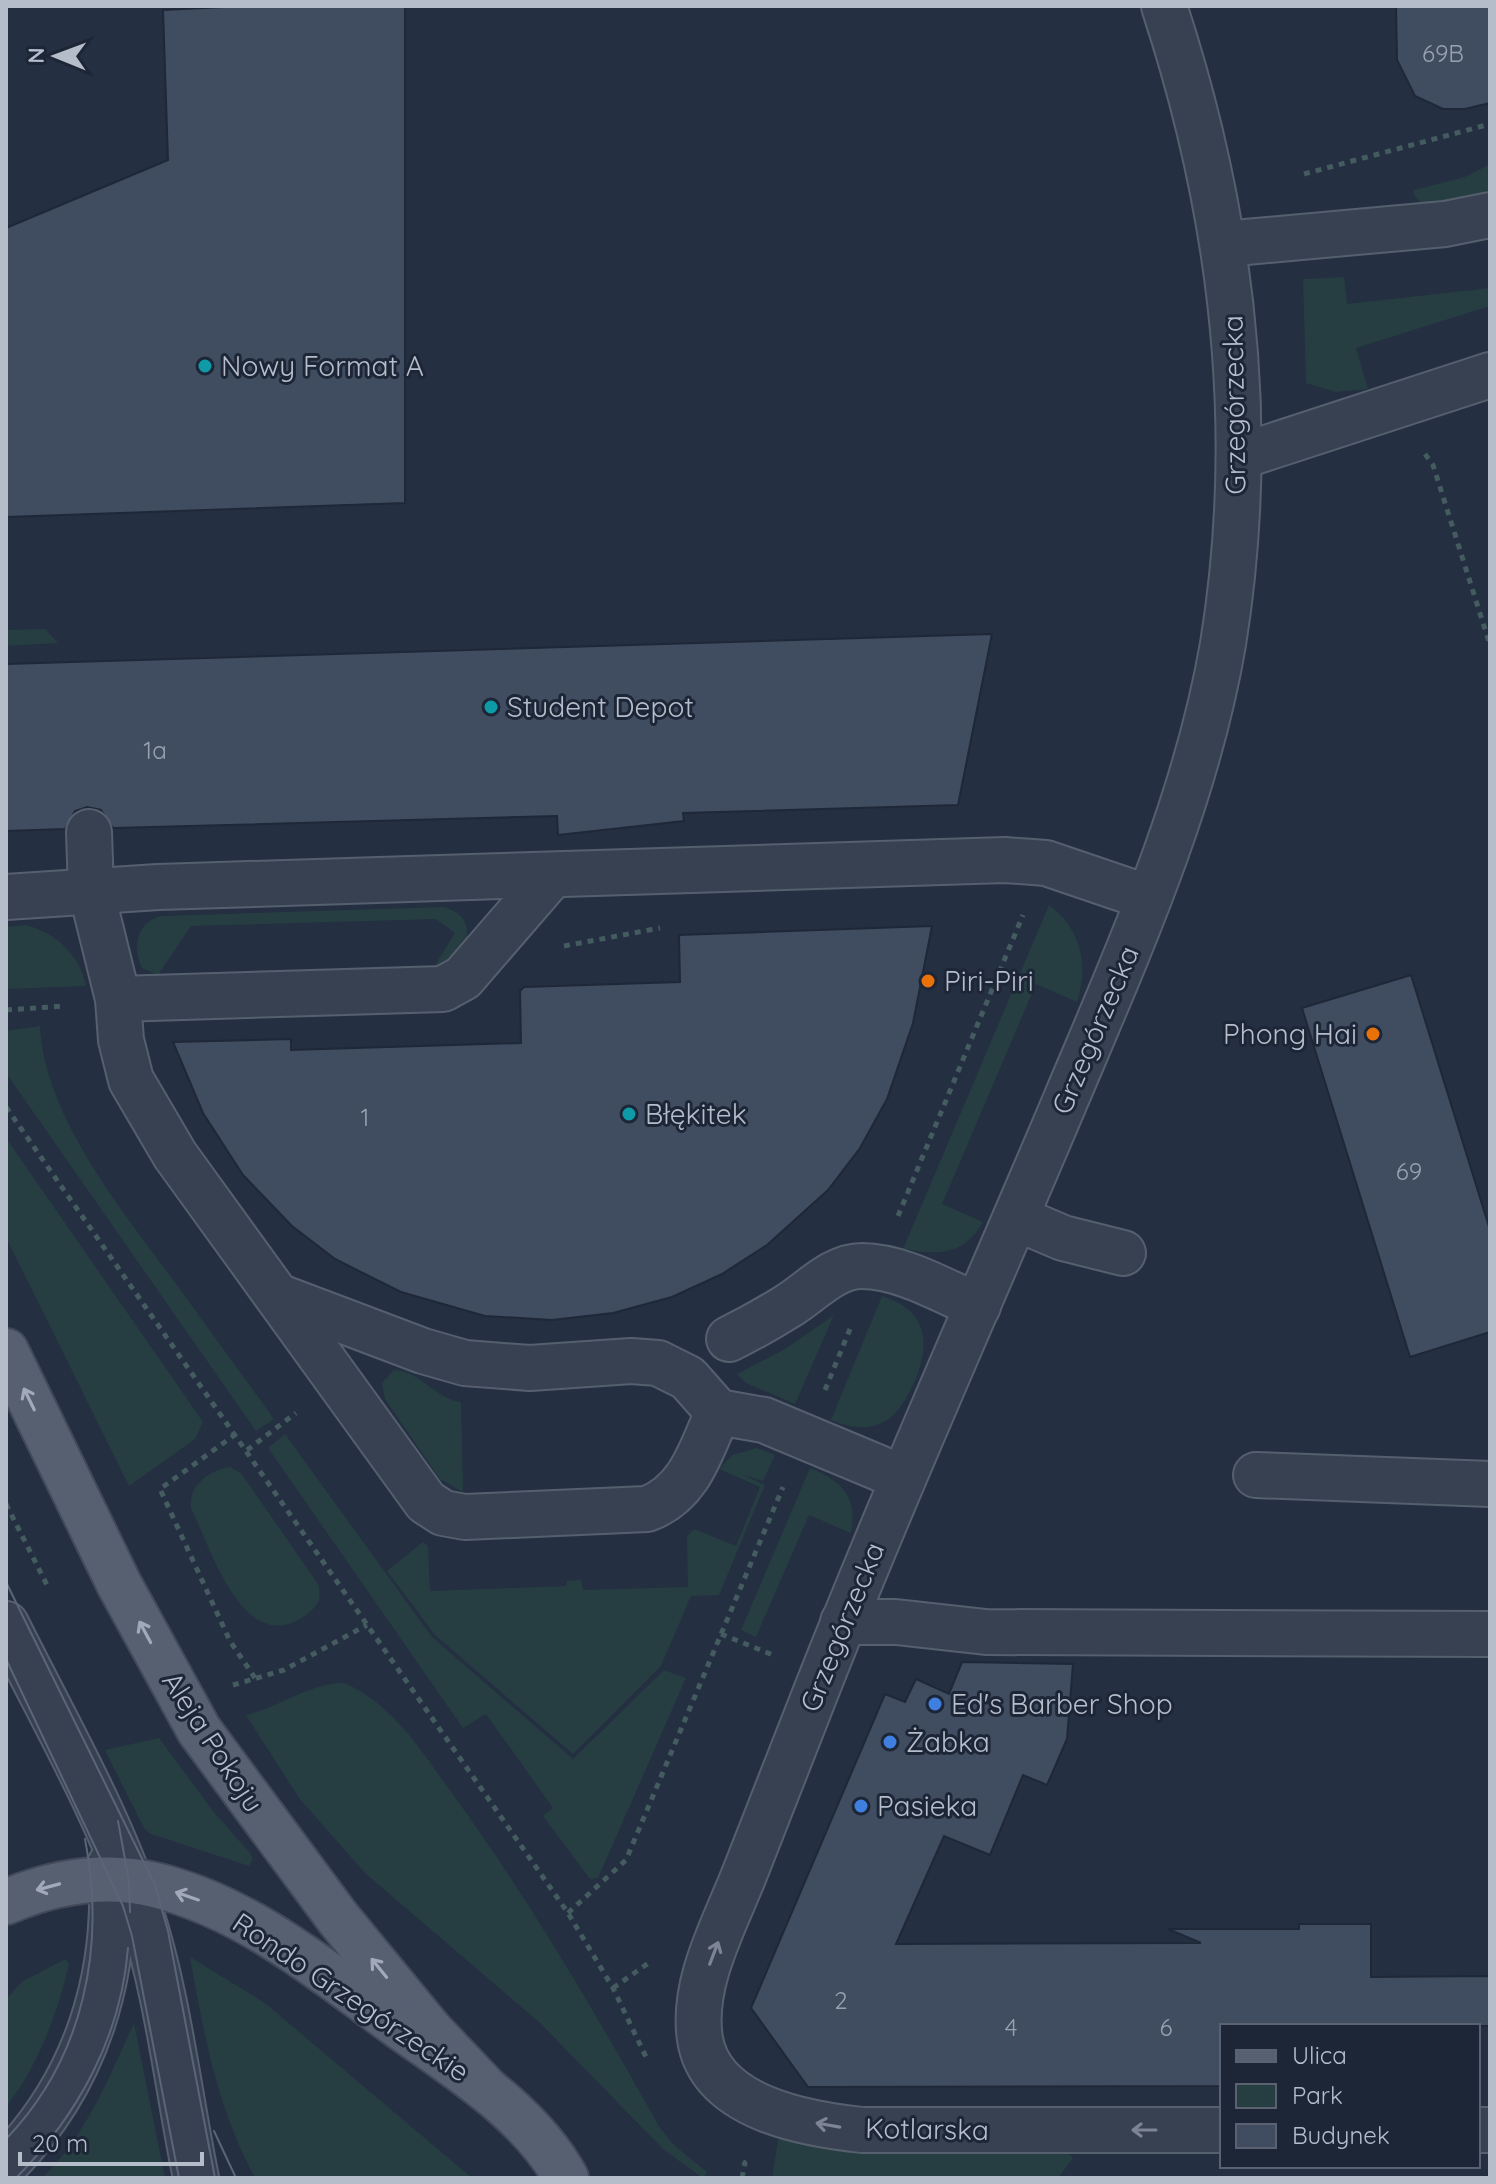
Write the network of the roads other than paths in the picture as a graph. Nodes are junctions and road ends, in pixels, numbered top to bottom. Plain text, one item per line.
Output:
1 (1164, 6) edge
2 (1490, 215) edge
3 (1224, 244) junction
4 (1490, 375) edge
5 (1239, 457) junction
6 (89, 832) dead end
7 (552, 875) junction
8 (91, 890) junction
9 (6, 897) edge
10 (1149, 898) junction
11 (118, 999) junction
12 (1016, 1218) junction
13 (1123, 1253) dead end
14 (280, 1297) junction
15 (978, 1306) junction
16 (729, 1339) dead end
17 (6, 1351) edge
18 (718, 1412) junction
19 (1256, 1475) dead end
20 (903, 1478) junction
21 (1490, 1484) edge
22 (843, 1622) junction
23 (6, 1624) edge
24 (1490, 1634) edge
25 (121, 1880) junction
26 (6, 1902) edge
27 (699, 2008) joint
28 (486, 2089) junction
29 (1220, 2130) edge
30 (542, 2141) junction
31 (6, 2164) edge
32 (197, 2175) edge
33 (566, 2178) edge
34 (584, 2178) edge

1 - 3 street, Grzegórzecka
2 - 3 street
3 - 5 street, Grzegórzecka
4 - 5 street
5 - 10 street, Grzegórzecka
6 - 8 street
7 - 8 street
7 - 10 street
7 - 11 street
8 - 9 street
8 - 11 street
10 - 12 street, Grzegórzecka
11 - 14 street
12 - 13 street
12 - 15 street, Grzegórzecka
14 - 18 street
14 - 18 street
15 - 16 street
15 - 20 street, Grzegórzecka
28 -> 17 main road, Aleja Pokoju
18 - 20 street
19 - 21 street
20 - 22 street, Grzegórzecka
22 - 24 street
27 -> 22 street, Grzegórzecka
23 - 25 street
25 -> 26 main road, Rondo Grzegórzeckie
28 -> 25 main road, Rondo Grzegórzeckie
25 - 31 street
25 - 32 street
29 -> 27 street, Kotlarska
28 - 30 main road, Rondo Grzegórzeckie
30 - 33 main road, Rondo Grzegórzeckie
30 - 34 main road

